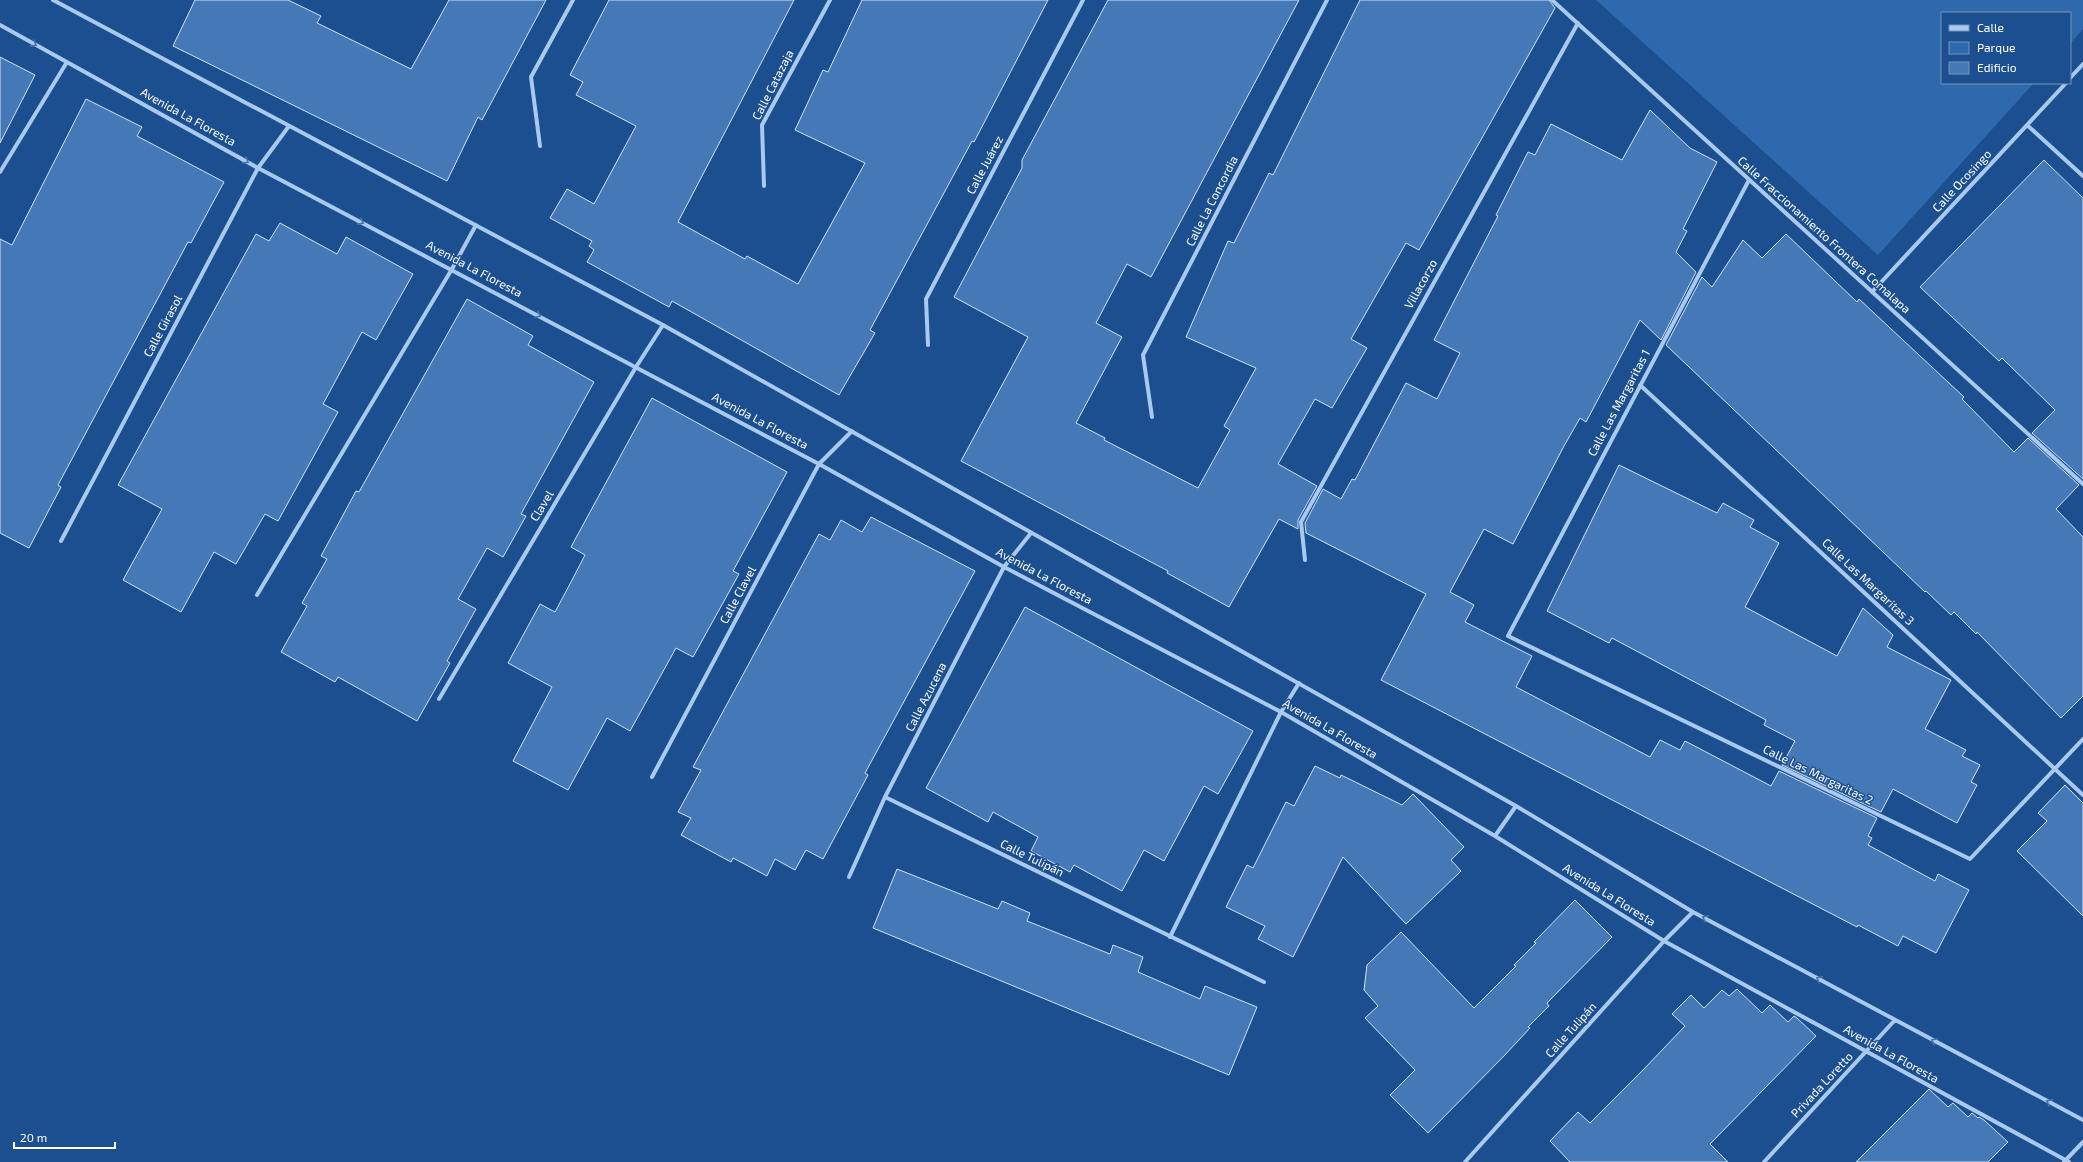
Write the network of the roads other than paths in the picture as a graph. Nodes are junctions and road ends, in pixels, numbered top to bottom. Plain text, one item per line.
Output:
1 (53, 0) edge
2 (573, 0) edge
3 (830, 0) edge
4 (1084, 0) edge
5 (1327, 0) edge
6 (1552, 0) edge
7 (1578, 24) junction
8 (0, 25) edge
9 (67, 62) junction
10 (2083, 64) edge
11 (2071, 77) edge
12 (2065, 84) edge
13 (2027, 125) junction
14 (289, 126) junction
15 (540, 146) dead end
16 (258, 168) junction
17 (0, 172) edge
18 (2083, 176) edge
19 (1749, 180) junction
20 (764, 186) dead end
21 (476, 225) junction
22 (452, 269) junction
23 (1872, 292) junction
24 (663, 325) junction
25 (928, 345) dead end
26 (636, 367) junction
27 (1640, 385) junction
28 (1152, 417) dead end
29 (852, 431) junction
30 (819, 464) junction
31 (2083, 484) edge
32 (1031, 533) junction
33 (61, 541) dead end
34 (1306, 560) dead end
35 (1004, 567) junction
36 (257, 595) dead end
37 (1508, 636) joint
38 (1299, 683) junction
39 (439, 699) dead end
40 (1281, 712) junction
41 (2083, 739) edge
42 (2055, 769) junction
43 (652, 777) dead end
44 (2083, 795) edge
45 (885, 797) junction
46 (1516, 806) junction
47 (1495, 836) junction
48 (849, 876) dead end
49 (1693, 912) junction
50 (1170, 937) junction
51 (1664, 941) junction
52 (1264, 982) dead end
53 (1895, 1020) junction
54 (1866, 1052) junction
55 (2083, 1120) edge
56 (2083, 1142) edge
57 (2066, 1161) edge
58 (1465, 1162) edge
59 (1764, 1162) edge

1 - 14 street, Avenida La Floresta
2 - 15 street
3 - 20 street, Calle Catazaja
4 - 25 street, Calle Juárez
5 - 28 street, Calle La Concordia
6 - 7 street, Calle Fraccionamiento Frontera Comalapa
7 - 19 street, Calle Fraccionamiento Frontera Comalapa
7 - 34 street, Villacorzo
8 -> 9 street, Avenida La Floresta
9 -> 16 street, Avenida La Floresta
9 - 17 street
10 - 11 street
12 - 13 street, Calle Ocosingo
13 - 18 street
13 - 23 street, Calle Ocosingo
14 - 16 street, Calle Girasol
14 - 21 street, Avenida La Floresta
16 -> 22 street, Avenida La Floresta
16 - 33 street, Calle Girasol
19 - 23 street, Calle Fraccionamiento Frontera Comalapa
19 - 27 street, Calle Las Margaritas 1
21 - 22 street
21 - 24 street, Avenida La Floresta
22 -> 26 street, Avenida La Floresta
22 - 36 street
23 - 31 street, Calle Fraccionamiento Frontera Comalapa
24 - 26 street, Clavel
24 - 29 street, Avenida La Floresta
26 - 30 street, Avenida La Floresta
26 - 39 street, Clavel
27 - 37 street, Calle Las Margaritas 1
27 - 42 street, Calle Las Margaritas 3
29 - 30 street, Calle Clavel
29 - 32 street, Avenida La Floresta
30 - 35 street, Avenida La Floresta
30 - 43 street, Calle Clavel
32 - 35 street, Calle Azucena
32 - 38 street, Avenida La Floresta
35 - 40 street, Avenida La Floresta
35 - 45 street, Calle Azucena
37 - 42 street, Calle Las Margaritas 2
38 - 40 street
38 - 46 street, Avenida La Floresta
40 - 47 street, Avenida La Floresta
40 - 50 street
41 - 42 street, Calle Las Margaritas 2
42 - 44 street, Calle Las Margaritas 3
45 - 48 street, Calle Azucena
45 - 50 street, Calle Tulipán
46 - 47 street
46 - 49 street, Avenida La Floresta
47 - 51 street, Avenida La Floresta
49 - 51 street, Calle Tulipán
53 -> 49 street, Avenida La Floresta
50 - 52 street, Calle Tulipán
51 - 54 street, Avenida La Floresta
51 - 58 street, Calle Tulipán
53 - 54 street, Privada Loretto
55 -> 53 street, Avenida La Floresta
54 - 57 street, Avenida La Floresta
54 - 59 street, Privada Loretto
56 - 57 street

